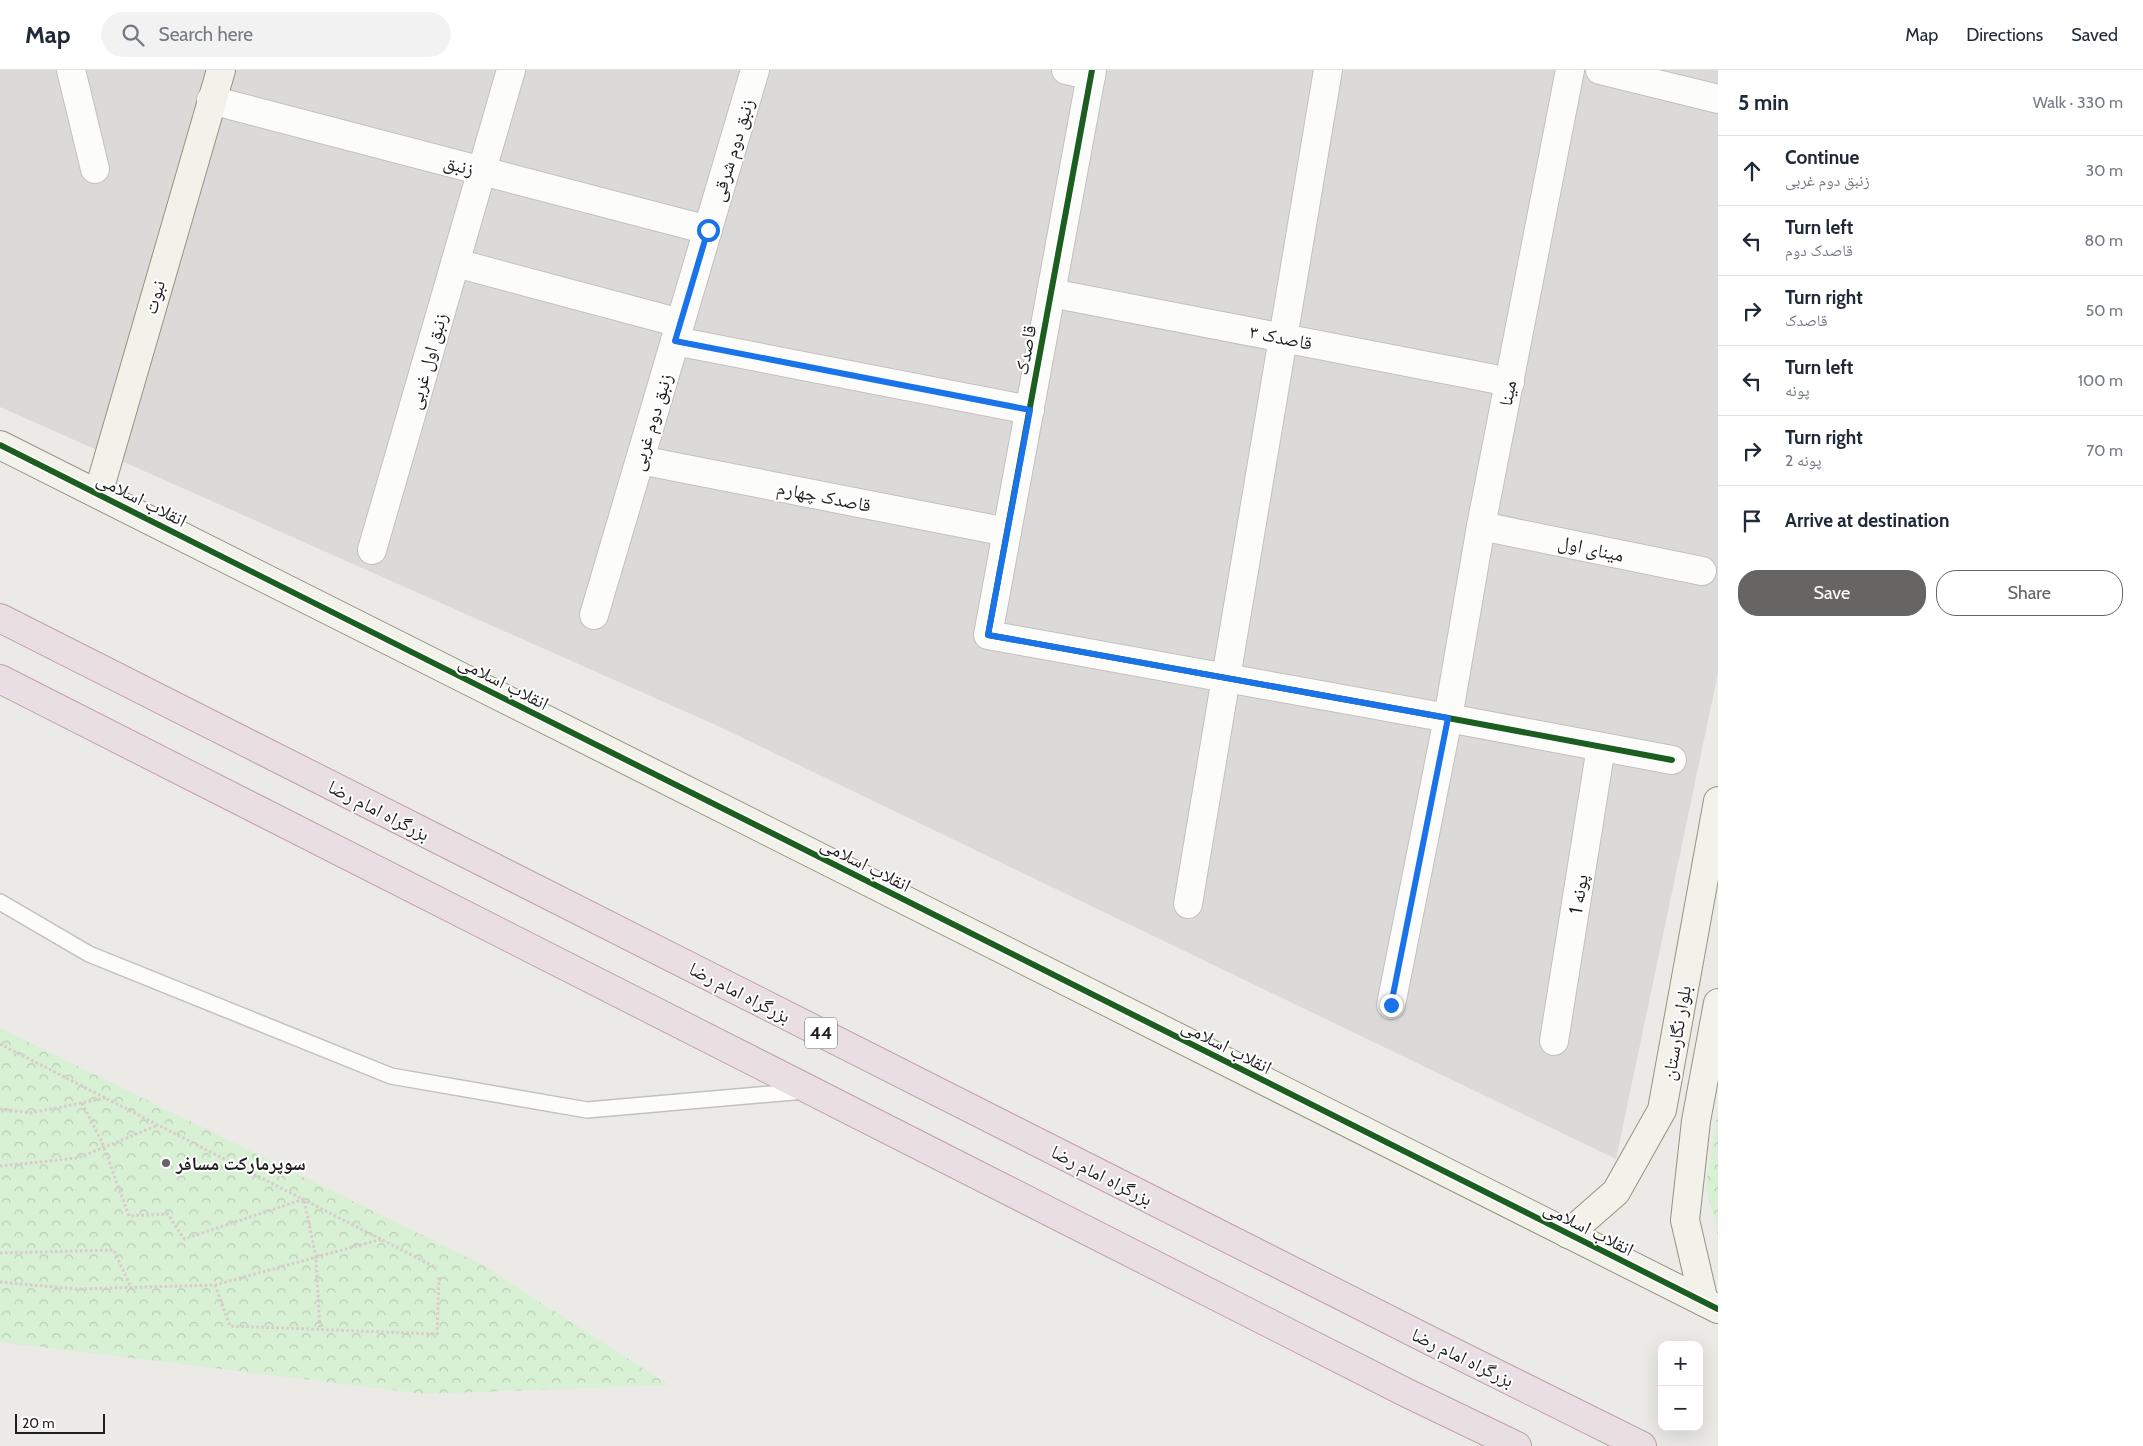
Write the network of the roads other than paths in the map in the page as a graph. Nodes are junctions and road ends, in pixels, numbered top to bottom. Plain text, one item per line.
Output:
1 (71, 70) edge
2 (211, 70) edge
3 (221, 70) edge
4 (511, 70) edge
5 (755, 70) edge
6 (1328, 70) edge
7 (1570, 70) edge
8 (1600, 70) edge
9 (1083, 72) edge
10 (1718, 99) edge
11 (211, 100) junction
12 (95, 169) dead end
13 (482, 171) junction
14 (708, 230) junction
15 (456, 263) junction
16 (1051, 293) junction
17 (678, 332) junction
18 (1283, 338) junction
19 (1510, 382) junction
20 (1030, 410) junction
21 (0, 445) edge
22 (640, 460) junction
23 (98, 494) junction
24 (1481, 526) junction
25 (1007, 532) junction
26 (372, 550) dead end
27 (1702, 571) dead end
28 (594, 614) dead end
29 (0, 618) edge
30 (1226, 678) junction
31 (0, 679) edge
32 (1448, 718) junction
33 (1601, 747) junction
34 (1672, 760) dead end
35 (1718, 801) edge
36 (0, 902) edge
37 (1188, 904) dead end
38 (1718, 1003) edge
39 (1391, 1005) dead end
40 (1554, 1042) dead end
41 (812, 1090) junction
42 (1662, 1110) junction
43 (1696, 1121) junction
44 (1568, 1234) junction
45 (1711, 1305) edge
46 (1517, 1446) edge
47 (1642, 1446) edge

1 - 12 street
2 - 11 street, نبوت
3 - 11 street, نبوت
4 - 13 street, زنبق اول غربی
5 - 14 street, زنبق دوم شرقی
6 - 18 street
7 - 19 street, مینا
8 - 10 street
9 - 16 street, قاصدک
11 - 13 street, زنبق
11 - 23 street, نبوت
13 - 14 street, زنبق
13 - 15 street, زنبق اول غربی
14 - 17 street, زنبق دوم غربی
15 - 17 street
15 - 26 street, زنبق اول غربی
16 - 18 street, قاصدک ۳
16 - 20 street, قاصدک
17 - 20 street
17 - 22 street, زنبق دوم غربی
18 - 19 street, قاصدک ۳
18 - 30 street
19 - 24 street, مینا
20 - 25 street, قاصدک
21 - 23 street, انقلاب اسلامی
22 - 25 street, قاصدک چهارم
22 - 28 street, زنبق دوم غربی
23 - 44 street, انقلاب اسلامی
24 - 27 street, مینای اول
24 - 32 street, مینا
25 - 30 street, قاصدک
29 - 47 highway, بزرگراه امام رضا / 44
30 - 32 street
30 - 37 street
31 - 41 highway
32 - 33 street
32 - 39 street, مینا
33 - 34 street
33 - 40 street, پونه 1
35 - 42 street, بلوار نگارستان
36 - 41 lane
38 - 43 street, بلوار نگارستان
41 - 46 highway
42 - 43 street
42 - 44 street, بلوار نگارستان
43 - 45 street, بلوار نگارستان
44 - 45 street, انقلاب اسلامی

